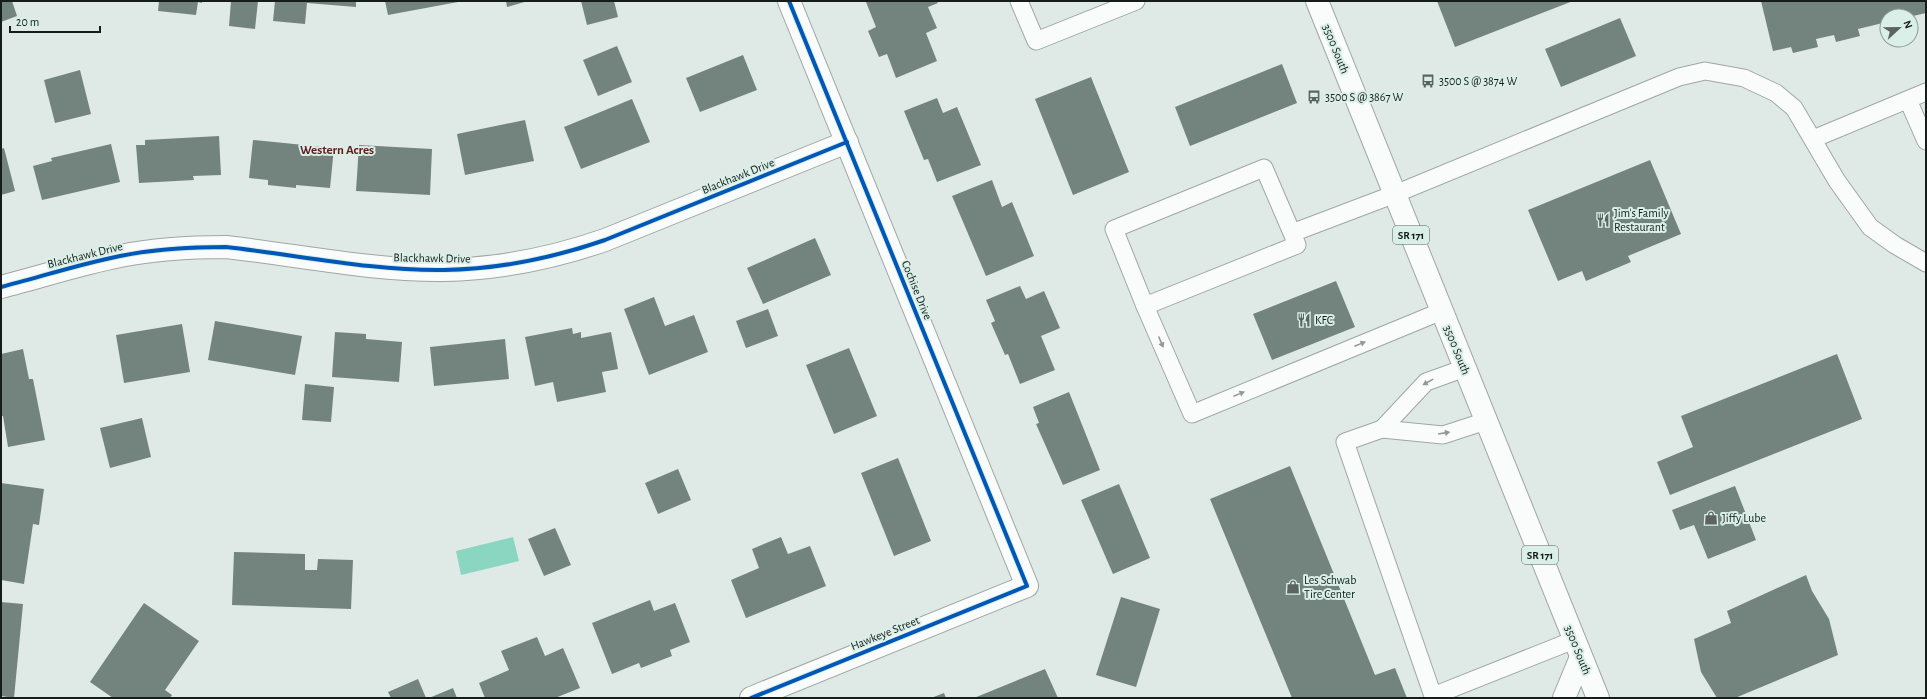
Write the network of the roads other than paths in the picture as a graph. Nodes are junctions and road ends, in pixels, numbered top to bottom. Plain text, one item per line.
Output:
1 (789, 1) edge
2 (1019, 1) edge
3 (1136, 1) edge
4 (1317, 1) edge
5 (1926, 92) edge
6 (1908, 100) junction
7 (1813, 139) junction
8 (1926, 141) edge
9 (847, 142) junction
10 (1394, 194) junction
11 (1292, 233) junction
12 (1926, 263) edge
13 (1, 287) edge
14 (1145, 306) junction
15 (1442, 311) junction
16 (1464, 368) junction
17 (1486, 421) junction
18 (1382, 429) junction
19 (1027, 586) joint
20 (1578, 649) junction
21 (751, 698) edge
22 (1564, 698) edge
23 (1598, 698) edge

1 - 9 main road, Cochise Drive
2 - 3 lane
4 - 10 main road, 3500 South / SR 171
5 - 6 lane
6 - 7 lane
6 - 8 lane
7 - 10 lane
7 - 12 lane
9 - 13 main road, Blackhawk Drive
9 - 19 main road, Cochise Drive
10 - 11 lane
10 - 15 main road, 3500 South / SR 171
11 - 14 lane
11 - 14 lane
14 -> 15 lane
15 - 16 main road, 3500 South / SR 171
16 - 17 main road, 3500 South / SR 171
16 -> 18 lane
18 -> 17 lane
17 - 20 main road, 3500 South / SR 171
18 - 20 lane
19 - 21 main road, Hawkeye Street
20 - 22 main road
20 - 23 main road, 3500 South / SR 171

